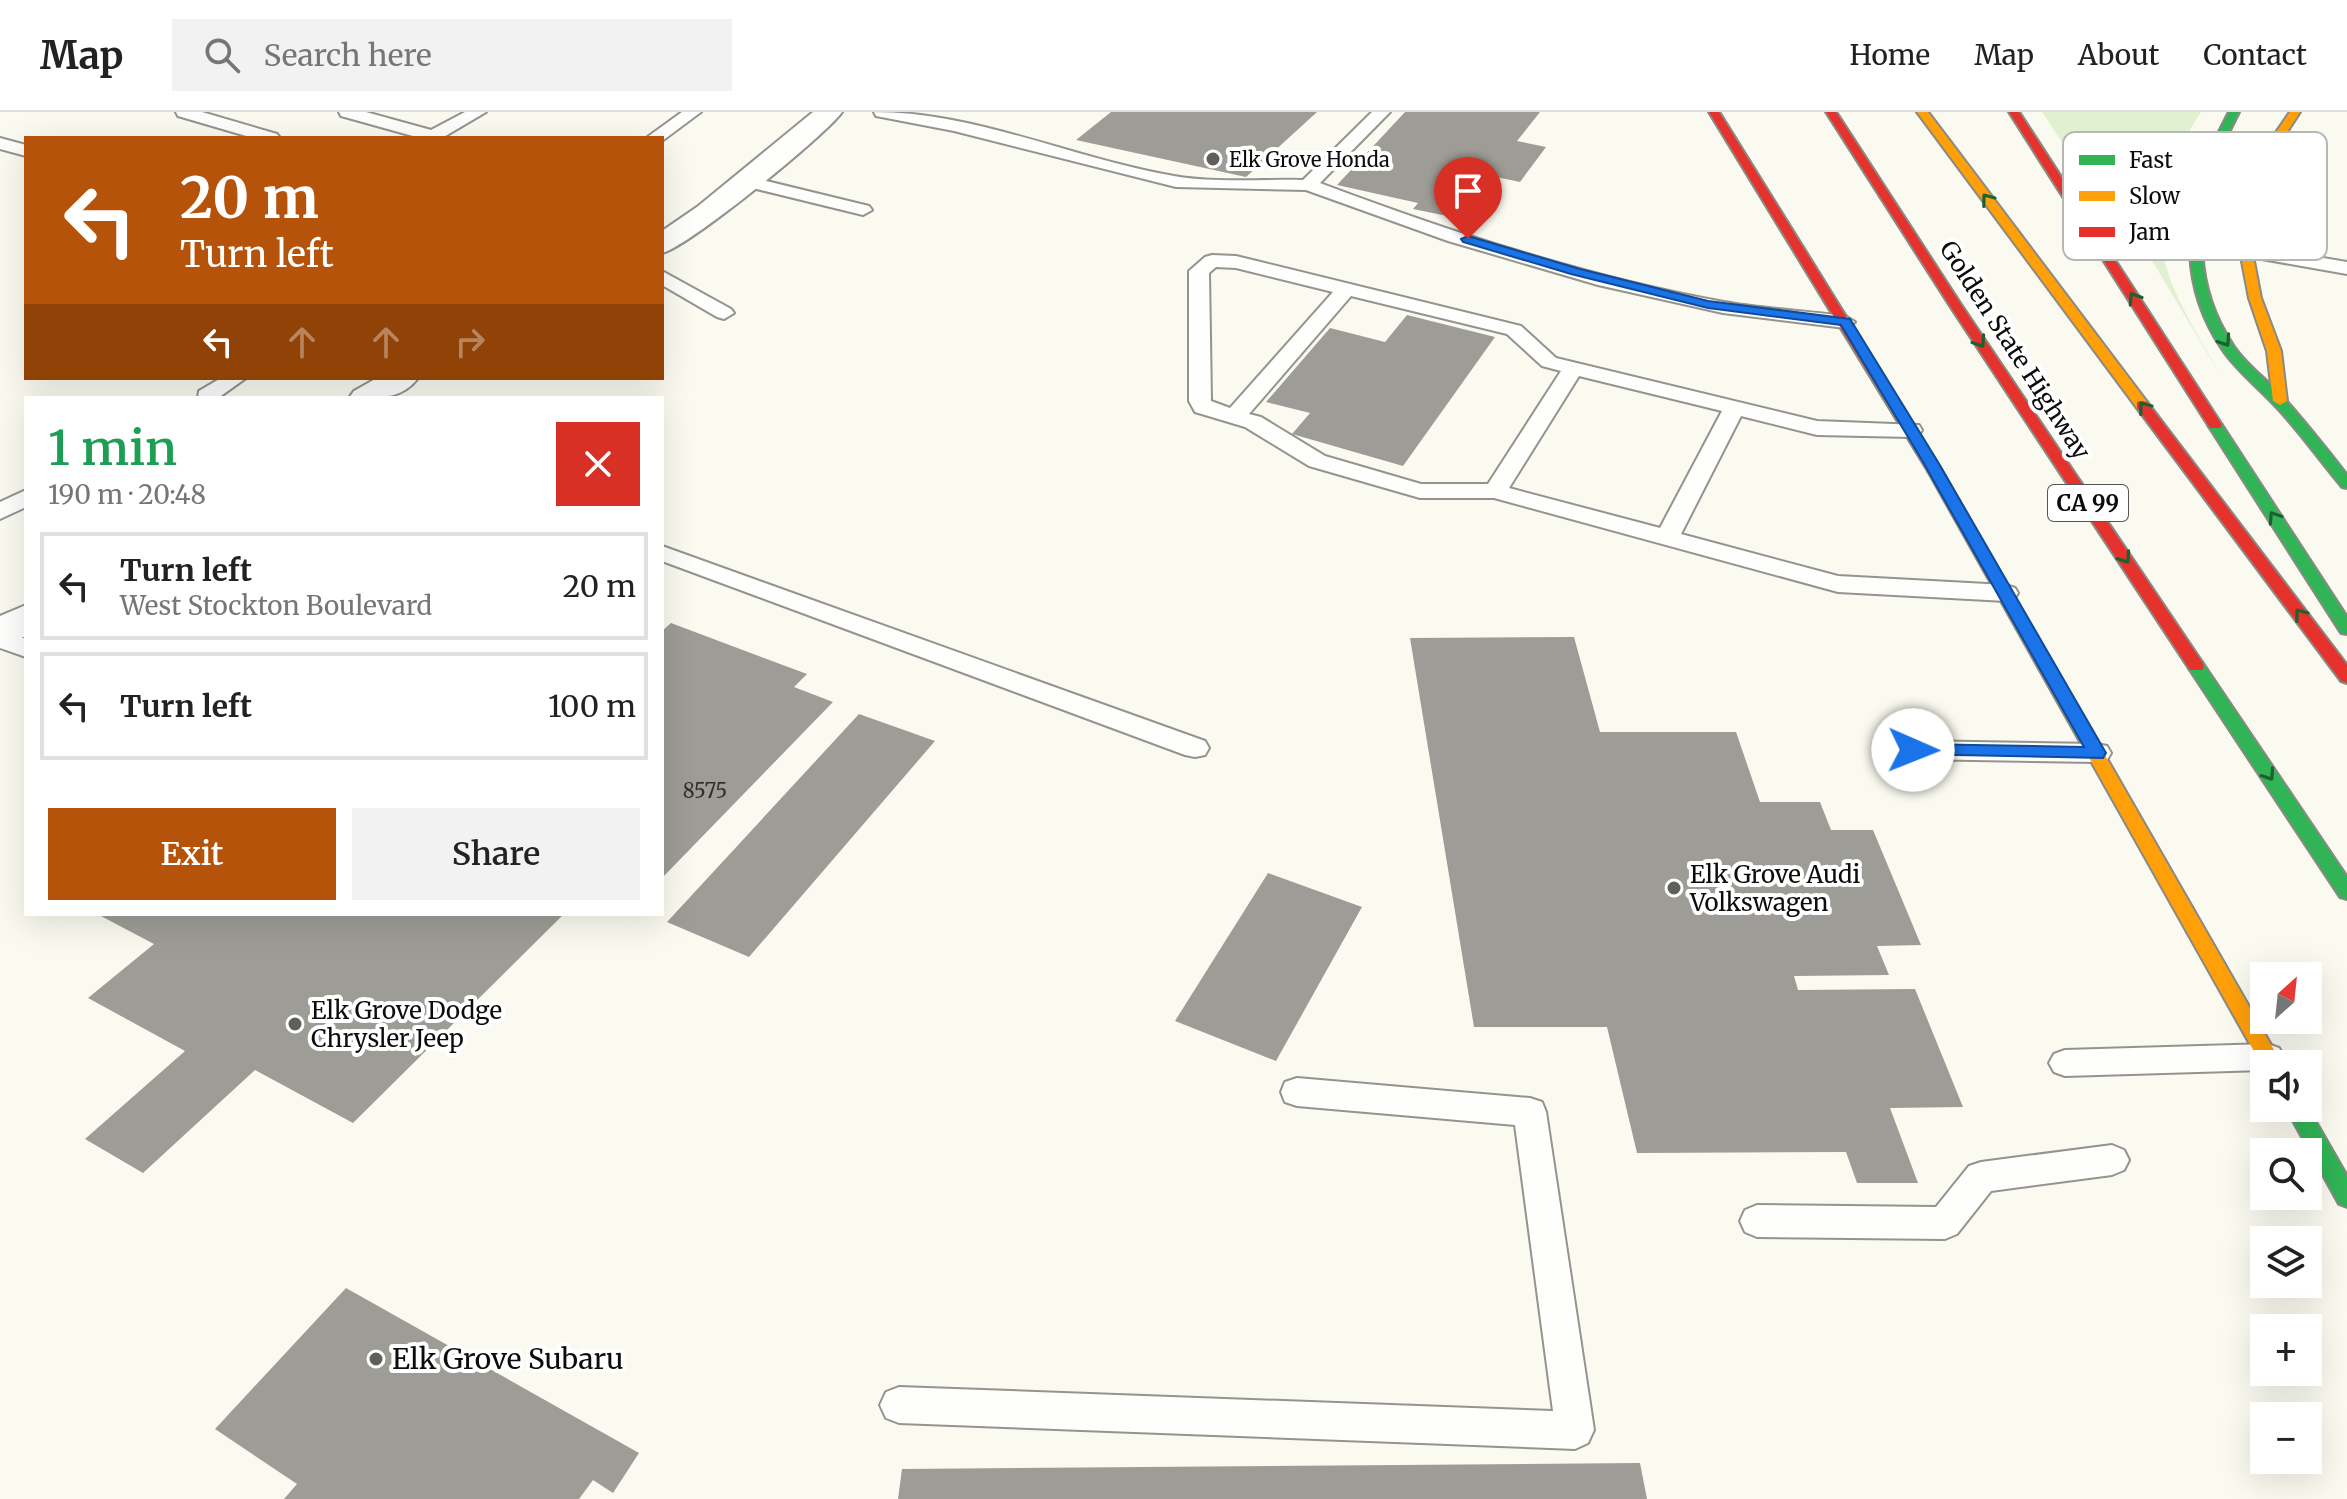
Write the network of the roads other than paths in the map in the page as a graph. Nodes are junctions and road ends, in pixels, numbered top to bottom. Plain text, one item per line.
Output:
1 (184, 112) edge
2 (347, 112) edge
3 (478, 112) edge
4 (693, 112) edge
5 (829, 112) edge
6 (882, 112) edge
7 (1382, 112) edge
8 (1714, 112) edge
9 (1831, 112) edge
10 (1922, 112) edge
11 (2014, 112) edge
12 (2234, 112) edge
13 (2295, 112) edge
14 (2221, 132) edge
15 (2282, 132) edge
16 (264, 136) edge
17 (428, 136) edge
18 (433, 136) edge
19 (658, 136) edge
20 (0, 143) edge
21 (24, 150) edge
22 (1840, 160) dead end
23 (746, 181) junction
24 (1308, 185) junction
25 (2063, 188) edge
26 (863, 210) dead end
27 (664, 243) edge
28 (2109, 260) edge
29 (2194, 260) edge
30 (2248, 260) edge
31 (2299, 260) edge
32 (2347, 268) edge
33 (664, 278) edge
34 (1346, 289) junction
35 (1956, 306) junction
36 (724, 313) dead end
37 (1845, 322) junction
38 (1573, 368) junction
39 (232, 380) edge
40 (398, 380) edge
41 (209, 396) edge
42 (370, 396) edge
43 (2280, 401) junction
44 (1734, 408) junction
45 (1235, 416) junction
46 (1911, 430) junction
47 (2347, 484) edge
48 (1495, 491) junction
49 (24, 498) edge
50 (0, 512) edge
51 (1667, 538) junction
52 (664, 554) edge
53 (2006, 593) junction
54 (24, 619) edge
55 (2347, 629) edge
56 (0, 636) edge
57 (24, 648) edge
58 (2347, 677) edge
59 (1195, 748) dead end
60 (1913, 750) dead end
61 (2097, 753) junction
62 (2347, 892) edge
63 (2264, 1050) edge
64 (2250, 1061) edge
65 (2065, 1063) dead end
66 (1297, 1092) dead end
67 (2305, 1122) edge
68 (2112, 1160) dead end
69 (2347, 1197) edge
70 (1757, 1221) dead end
71 (899, 1405) dead end

1 - 16 lane
2 - 17 lane
3 - 18 lane
4 - 19 lane
5 - 23 street
6 - 24 lane
7 - 24 lane
8 - 37 main road
9 - 35 main road, Golden State Highway / CA 99
58 -> 10 main road
25 -> 11 main road
12 - 14 main road
13 - 15 main road
20 - 21 lane
22 - 35 main road
23 - 26 lane
23 - 27 street
24 - 37 lane
55 -> 28 main road
29 -> 43 main road
30 - 43 main road
31 - 32 lane
33 - 36 lane
34 - 38 lane
34 - 45 lane
34 - 45 lane
35 -> 62 main road, Golden State Highway / CA 99
37 - 46 main road
38 - 44 lane
38 - 48 lane
39 - 41 lane
40 - 42 street
43 - 47 main road
44 - 46 lane
44 - 51 lane
45 - 48 lane
46 - 53 main road
48 - 51 lane
49 - 50 lane
51 - 53 lane
52 - 59 lane
53 - 61 main road
54 - 56 street
56 - 57 lane
60 - 61 lane
61 - 63 main road
64 - 65 lane
66 - 71 lane
67 - 69 main road
68 - 70 lane

